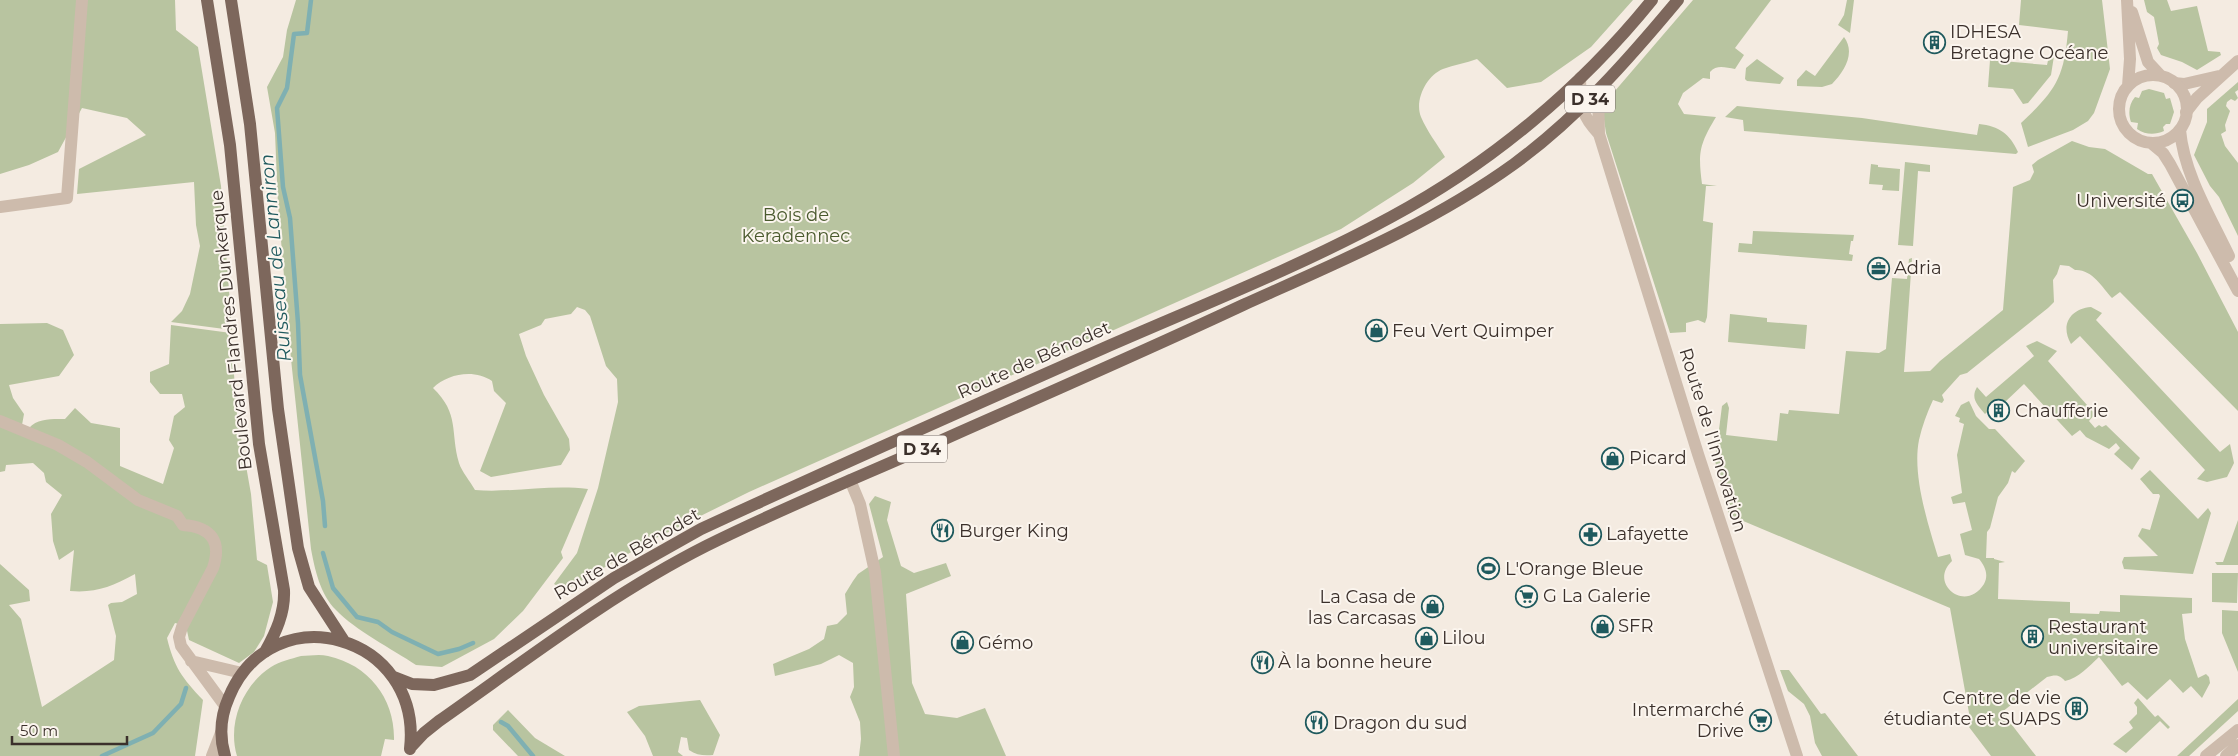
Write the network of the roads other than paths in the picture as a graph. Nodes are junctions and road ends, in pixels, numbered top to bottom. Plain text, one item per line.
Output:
1 (82, 0) edge
2 (207, 0) edge
3 (231, 0) edge
4 (1652, 0) edge
5 (1678, 0) edge
6 (2128, 0) edge
7 (2238, 61) edge
8 (2162, 76) junction
9 (2219, 76) junction
10 (1580, 78) junction
11 (2174, 83) junction
12 (2128, 86) junction
13 (1598, 91) junction
14 (1581, 108) junction
15 (2186, 112) junction
16 (2180, 130) junction
17 (1599, 134) junction
18 (2151, 143) junction
19 (0, 207) edge
20 (2238, 274) edge
21 (2238, 291) edge
22 (0, 421) edge
23 (850, 480) junction
24 (344, 641) junction
25 (265, 652) junction
26 (191, 661) junction
27 (242, 673) junction
28 (394, 678) junction
29 (225, 706) junction
30 (2238, 730) edge
31 (221, 733) junction
32 (2238, 745) edge
33 (409, 752) edge
34 (212, 756) edge
35 (224, 756) edge
36 (894, 756) edge
37 (1796, 756) edge
38 (2206, 756) edge
39 (2226, 756) edge

1 - 19 street
2 - 25 main road, Boulevard Flandres Dunkerque
3 - 24 main road
4 - 10 main road, Route de Bénodet / D 34
5 - 13 main road, Route de Bénodet / D 34
6 - 8 street
6 - 12 street
7 - 9 street
8 - 11 street
8 - 12 street
9 - 11 street
9 - 15 street
10 - 14 street, Route de l'Innovation
10 - 28 main road, Route de Bénodet / D 34
11 - 15 street
12 - 18 street
13 - 14 main road, Route de Bénodet / D 34
13 - 17 street, Route de l'Innovation
14 - 17 street, Route de l'Innovation
14 - 23 main road, Route de Bénodet / D 34
15 - 16 street
16 - 18 street
16 - 20 street
17 - 37 street, Route de l'Innovation
18 - 21 street
22 - 26 street
23 - 33 main road, Route de Bénodet / D 34
23 - 36 street
24 - 25 main road
24 - 28 main road
25 - 27 main road
26 - 27 street
26 - 29 street
27 - 29 main road
28 - 33 main road
29 - 31 main road
30 - 38 street
31 - 34 street
31 - 35 main road
32 - 39 street

